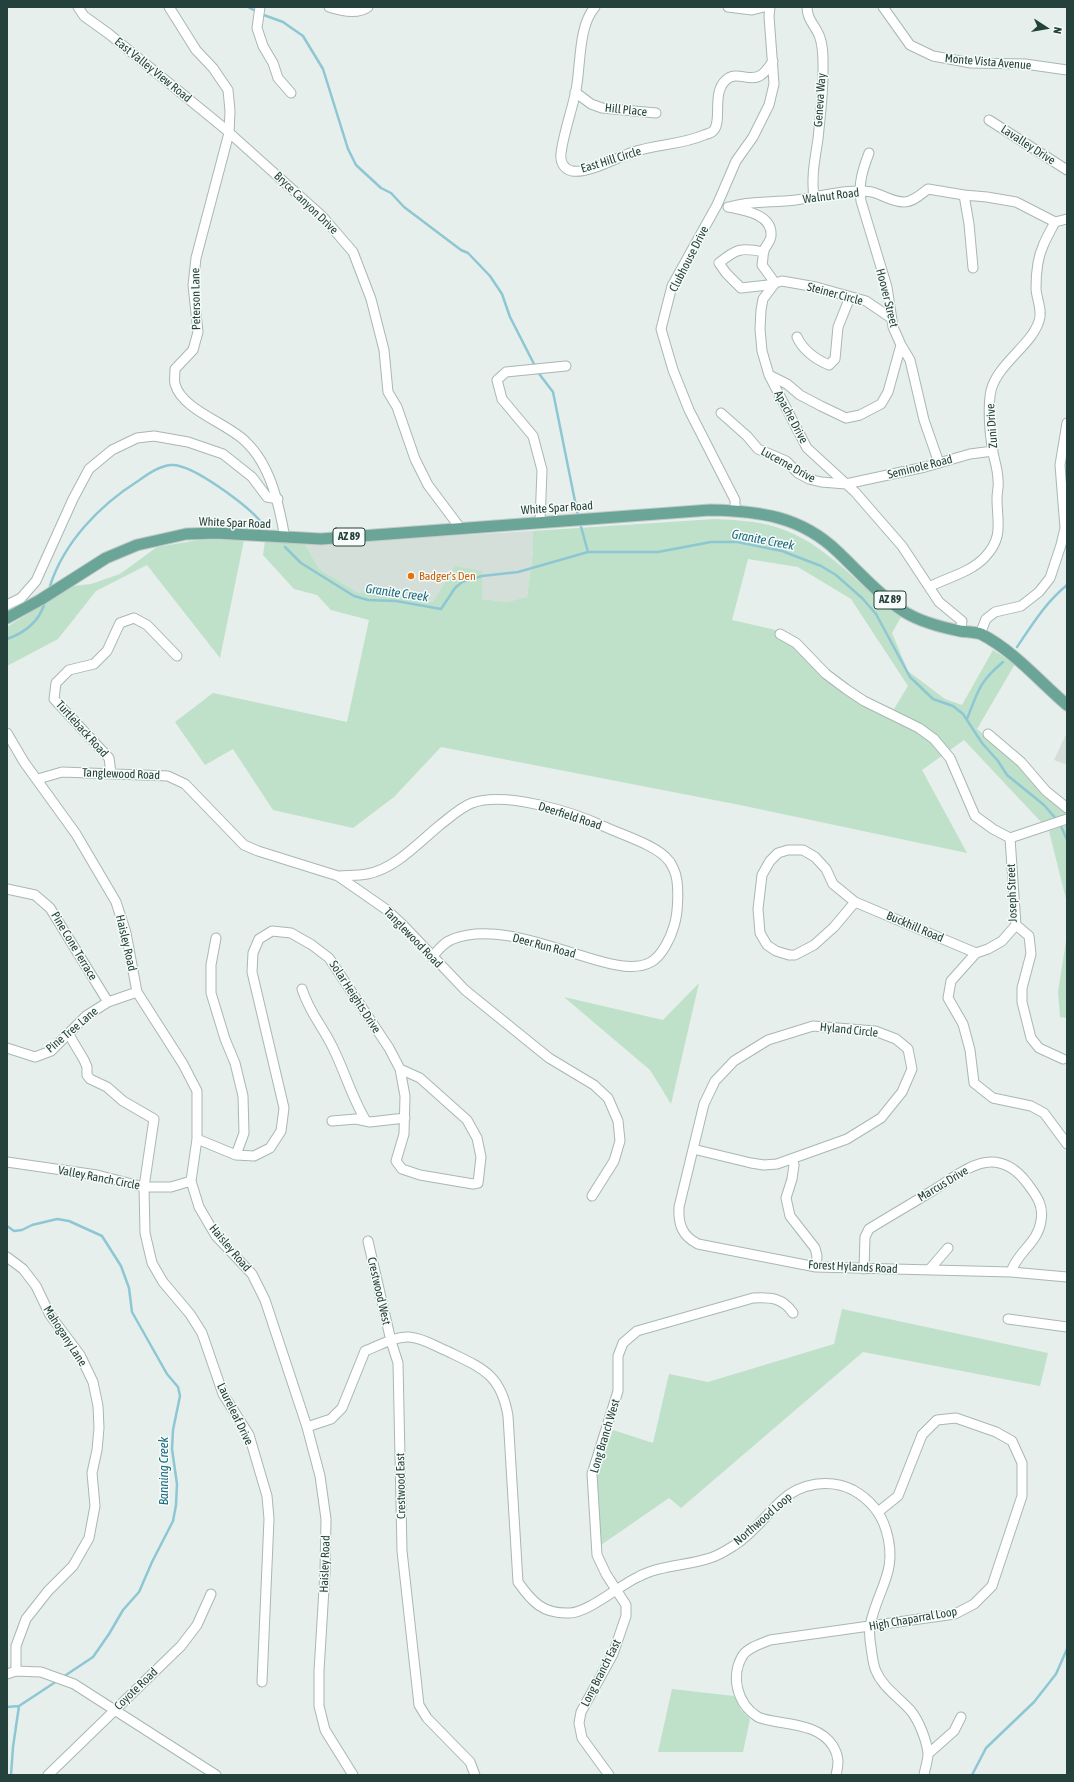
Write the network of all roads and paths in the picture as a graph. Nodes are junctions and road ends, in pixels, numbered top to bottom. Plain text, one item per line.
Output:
1 (78, 7) edge
2 (169, 7) edge
3 (260, 7) edge
4 (329, 7) edge
5 (368, 7) edge
6 (595, 7) edge
7 (728, 7) edge
8 (764, 7) edge
9 (770, 7) edge
10 (807, 7) edge
11 (883, 7) edge
12 (773, 61) junction
13 (1067, 70) edge
14 (575, 92) junction
15 (291, 93) dead end
16 (656, 113) dead end
17 (988, 120) dead end
18 (229, 133) junction
19 (868, 153) dead end
20 (1067, 170) edge
21 (859, 192) junction
22 (964, 195) junction
23 (814, 197) junction
24 (717, 205) junction
25 (728, 207) junction
26 (1067, 219) edge
27 (1055, 222) junction
28 (764, 252) junction
29 (972, 268) dead end
30 (775, 283) junction
31 (850, 297) junction
32 (891, 318) junction
33 (797, 337) dead end
34 (901, 345) junction
35 (566, 366) dead end
36 (770, 375) junction
37 (721, 413) dead end
38 (1067, 423) edge
39 (993, 451) junction
40 (939, 463) junction
41 (846, 484) junction
42 (278, 499) junction
43 (735, 510) junction
44 (540, 522) junction
45 (461, 529) junction
46 (285, 538) junction
47 (929, 587) junction
48 (7, 604) edge
49 (7, 618) edge
50 (960, 631) junction
51 (780, 634) dead end
52 (980, 634) junction
53 (177, 656) dead end
54 (1067, 705) edge
55 (7, 733) edge
56 (988, 734) dead end
57 (111, 773) junction
58 (38, 779) junction
59 (1067, 808) edge
60 (1067, 819) edge
61 (1010, 838) junction
62 (338, 876) junction
63 (7, 889) edge
64 (855, 902) junction
65 (1016, 925) junction
66 (216, 938) dead end
67 (976, 953) junction
68 (659, 955) joint
69 (432, 957) junction
70 (302, 989) dead end
71 (137, 992) junction
72 (108, 1002) junction
73 (68, 1034) junction
74 (7, 1048) edge
75 (1063, 1059) dead end
76 (400, 1069) junction
77 (404, 1118) junction
78 (332, 1121) dead end
79 (366, 1121) junction
80 (197, 1139) junction
81 (1067, 1144) edge
82 (693, 1149) junction
83 (236, 1155) junction
84 (792, 1159) junction
85 (7, 1162) edge
86 (191, 1181) junction
87 (144, 1187) junction
88 (592, 1196) dead end
89 (368, 1241) dead end
90 (948, 1248) dead end
91 (7, 1257) edge
92 (816, 1267) junction
93 (864, 1269) junction
94 (929, 1270) junction
95 (1011, 1272) junction
96 (1067, 1277) edge
97 (793, 1313) dead end
98 (1008, 1319) dead end
99 (1067, 1327) edge
100 (391, 1341) junction
101 (307, 1427) junction
102 (878, 1512) junction
103 (616, 1590) junction
104 (211, 1594) dead end
105 (870, 1627) junction
106 (11, 1672) edge
107 (262, 1682) dead end
108 (115, 1710) junction
109 (961, 1717) dead end
110 (928, 1754) junction
111 (48, 1775) edge
112 (216, 1775) edge
113 (353, 1775) edge
114 (475, 1775) edge
115 (609, 1775) edge
116 (836, 1775) edge
117 (924, 1775) edge

1 - 18 street, East Valley View Road
2 - 18 street
3 - 15 street
4 - 5 street
6 - 14 street, East Hill Circle
7 - 8 street
9 - 12 street, Clubhouse Drive
10 - 23 street, Geneva Way
11 - 13 street, Monte Vista Avenue
12 - 14 street, East Hill Circle
12 - 24 street, Clubhouse Drive
14 - 16 street, Hill Place
17 - 20 street, Lavalley Drive
18 - 42 street, Peterson Lane
18 - 45 street, Bryce Canyon Drive
19 - 21 street, Hoover Street
21 - 22 street, Walnut Road
21 - 23 street, Walnut Road
21 - 32 street, Hoover Street
22 - 27 street, Walnut Road
22 - 29 street
23 - 25 street, Walnut Road
24 - 25 street, Walnut Road
24 - 43 street, Clubhouse Drive
25 - 28 street
26 - 27 street
27 - 39 street, Zuni Drive
28 - 30 street
28 - 30 street, Steiner Circle
30 - 31 street, Steiner Circle
30 - 36 street, Apache Drive
31 - 32 street, Steiner Circle
31 - 33 street
32 - 34 street, Hoover Street
34 - 36 street
34 - 40 street, Hoover Street
35 - 44 street
36 - 41 street, Apache Drive
37 - 41 street, Lucerne Drive
38 - 52 street
39 - 40 street, Seminole Road
39 - 47 street, Zuni Drive
40 - 41 street, Seminole Road
41 - 47 street, Apache Drive
42 - 46 street, Peterson Lane
42 - 48 street
43 - 44 main road, White Spar Road / AZ 89
43 - 50 main road, White Spar Road / AZ 89
44 - 45 main road, White Spar Road / AZ 89
45 - 46 main road, White Spar Road / AZ 89
46 - 49 main road, White Spar Road / AZ 89
47 - 50 street, Apache Drive
50 - 52 main road, White Spar Road / AZ 89
51 - 61 street
52 - 54 main road, White Spar Road / AZ 89
53 - 57 street, Turtleback Road
55 - 58 street, Haisley Road
56 - 59 street
57 - 58 street, Tanglewood Road
57 - 62 street, Tanglewood Road
58 - 71 street, Haisley Road
60 - 61 street
61 - 65 street, Joseph Street
62 - 68 street, Deerfield Road
62 - 69 street, Tanglewood Road
63 - 72 street, Pine Cone Terrace
64 - 64 street, Buckhill Road
64 - 67 street, Buckhill Road
65 - 67 street, Joseph Street
65 - 75 street
66 - 83 street
67 - 81 street, Joseph Street
68 - 69 street, Deer Run Road
69 - 88 street, Tanglewood Road
70 - 79 street
71 - 72 street, Pine Tree Lane
71 - 80 street, Haisley Road
72 - 73 street, Pine Tree Lane
73 - 74 street, Pine Tree Lane
73 - 87 street, Laureleaf Drive
76 - 77 street, Solar Heights Drive
76 - 77 street, Solar Heights Drive
76 - 83 street, Solar Heights Drive
77 - 79 street
78 - 79 street
80 - 83 street, Solar Heights Drive
80 - 86 street, Haisley Road
82 - 84 street, Hyland Circle
82 - 84 street, Hyland Circle
82 - 92 street, Forest Hylands Road
84 - 92 street
85 - 87 street, Valley Ranch Circle
86 - 87 street, Valley Ranch Circle
86 - 101 street, Haisley Road
87 - 107 street, Laureleaf Drive
89 - 100 street, Crestwood West
90 - 94 street
91 - 106 street, Mahogany Lane
92 - 93 street, Forest Hylands Road
93 - 94 street, Forest Hylands Road
93 - 95 street, Marcus Drive
94 - 95 street, Forest Hylands Road
95 - 96 street, Forest Hylands Road
97 - 103 street, Long Branch West
98 - 99 street
100 - 101 street, Northwood Loop
100 - 103 street, Northwood Loop
100 - 114 street, Crestwood East
101 - 113 street, Haisley Road
102 - 103 street, Northwood Loop
102 - 105 street, Northwood Loop
102 - 105 street, High Chaparral Loop
103 - 115 street, Long Branch East
104 - 108 street, Coyote Road
105 - 110 street, Northwood Loop
105 - 116 street, High Chaparral Loop
106 - 108 street
108 - 111 street, Coyote Road
108 - 112 street
109 - 110 street
110 - 117 street, Northwood Loop

